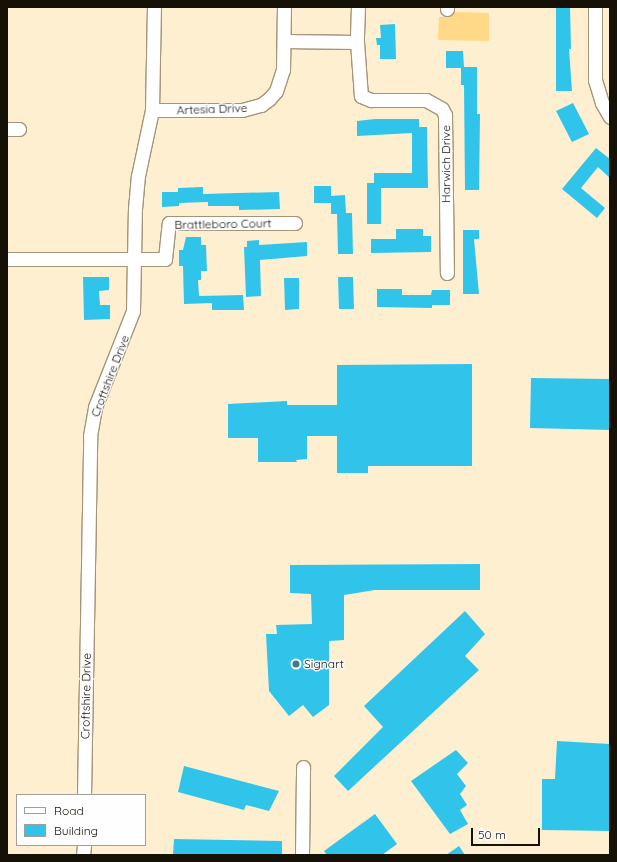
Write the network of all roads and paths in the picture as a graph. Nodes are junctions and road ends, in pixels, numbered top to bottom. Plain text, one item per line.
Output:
1 (154, 7) edge
2 (284, 7) edge
3 (358, 7) edge
4 (595, 7) edge
5 (284, 41) junction
6 (357, 42) junction
7 (152, 110) junction
8 (608, 115) edge
9 (295, 223) dead end
10 (134, 257) junction
11 (7, 259) edge
12 (447, 273) dead end
13 (303, 767) dead end
14 (84, 794) edge
15 (302, 855) edge

1 - 7 street, Croftshire Drive
2 - 5 street, Artesia Drive
3 - 6 street, Harwich Drive
4 - 8 street
5 - 6 street
5 - 7 street, Artesia Drive
6 - 12 street, Harwich Drive
7 - 10 street, Croftshire Drive
9 - 10 street, Brattleboro Court
10 - 11 street
10 - 14 street, Croftshire Drive
13 - 15 street

